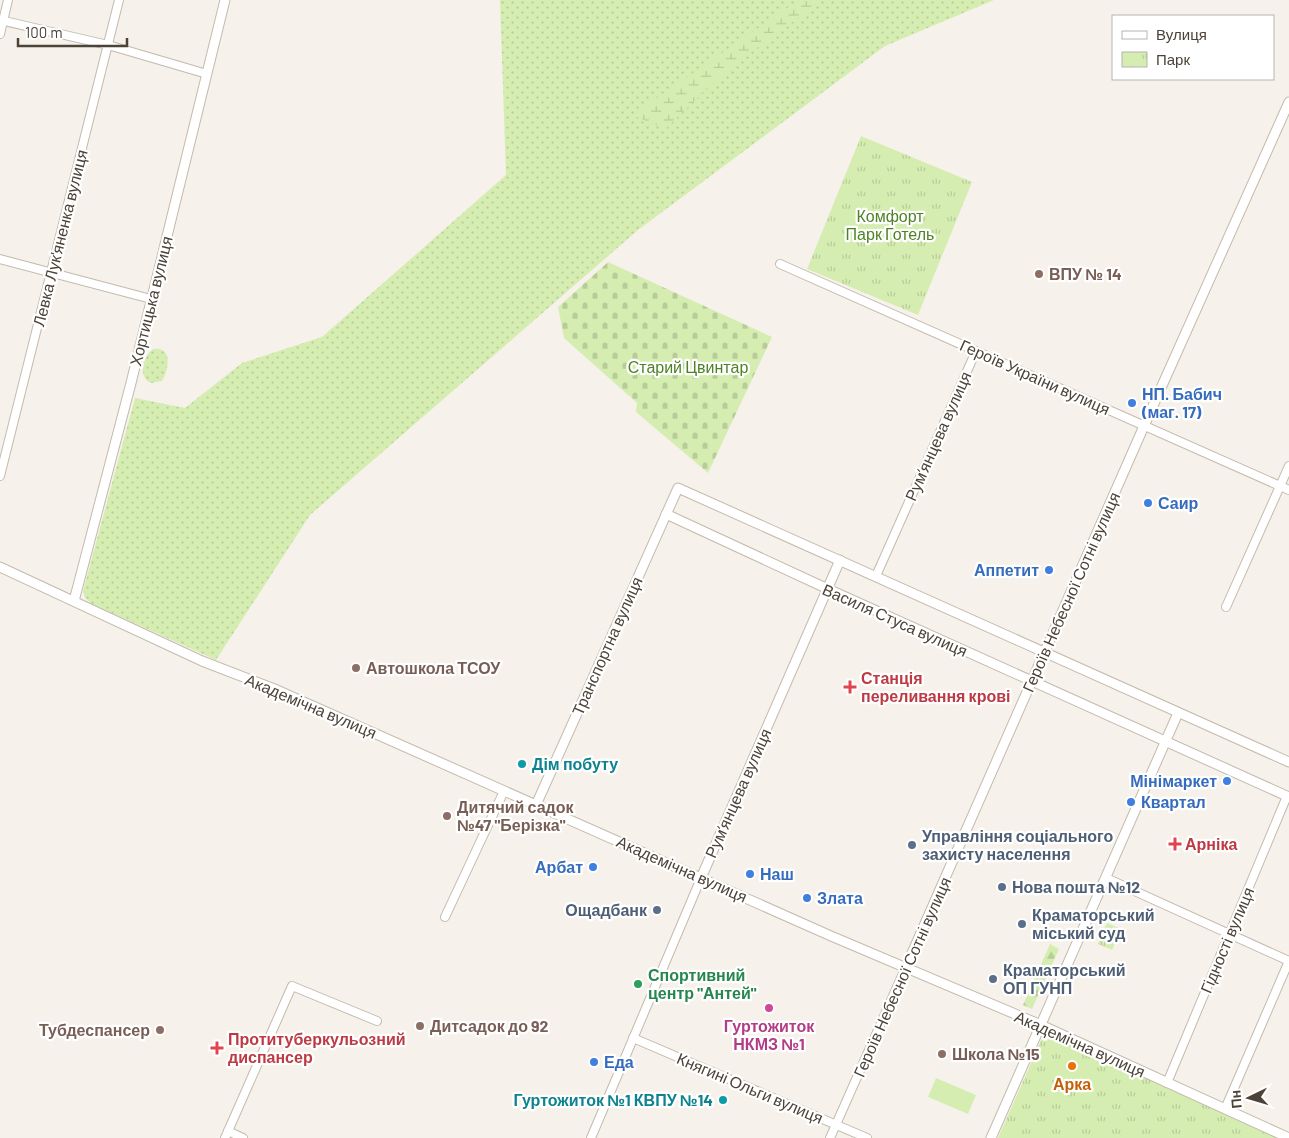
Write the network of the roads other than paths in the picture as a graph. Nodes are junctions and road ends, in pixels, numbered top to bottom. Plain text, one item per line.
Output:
1 (8, 0) edge
2 (119, 0) edge
3 (225, 0) edge
4 (2, 20) edge
5 (0, 34) edge
6 (108, 45) junction
7 (207, 74) junction
8 (1289, 102) edge
9 (1286, 116) edge
10 (0, 260) edge
11 (780, 264) dead end
12 (52, 273) junction
13 (151, 299) junction
14 (976, 351) junction
15 (1144, 426) junction
16 (1289, 466) edge
17 (0, 476) edge
18 (1280, 486) junction
19 (678, 488) joint
20 (1289, 490) edge
21 (666, 514) junction
22 (840, 560) junction
23 (0, 567) edge
24 (876, 576) junction
25 (828, 589) junction
26 (74, 601) junction
27 (1226, 607) dead end
28 (1044, 651) junction
29 (1031, 681) junction
30 (1178, 714) junction
31 (1166, 742) junction
32 (1289, 762) edge
33 (504, 791) junction
34 (1288, 796) edge
35 (536, 805) junction
36 (701, 878) junction
37 (1106, 878) junction
38 (445, 917) dead end
39 (1229, 934) junction
40 (1289, 961) edge
41 (905, 969) junction
42 (376, 1021) dead end
43 (1041, 1024) junction
44 (633, 1038) junction
45 (1166, 1083) junction
46 (1225, 1109) junction
47 (836, 1125) junction
48 (227, 1135) edge
49 (243, 1138) edge
50 (591, 1138) edge
51 (830, 1138) edge
52 (867, 1138) edge
53 (991, 1138) edge
54 (1289, 1138) edge

1 - 4 street
2 - 6 street, Левка Лук'яненка вулиця
3 - 7 street, Хортицька вулиця
4 - 5 street
4 - 6 street
6 - 7 street
6 - 12 street, Левка Лук'яненка вулиця
7 - 13 street, Хортицька вулиця
8 - 9 street, Героїв Небесної Сотні вулиця
9 - 15 street, Героїв Небесної Сотні вулиця
10 - 12 street
11 - 14 street, Героїв України вулиця
12 - 13 street
12 - 17 street, Левка Лук'яненка вулиця
13 - 26 street, Хортицька вулиця
14 - 15 street, Героїв України вулиця
14 - 24 street, Рум’янцева вулиця
15 - 18 street, Героїв України вулиця
15 - 28 street, Героїв Небесної Сотні вулиця
16 - 18 street
18 - 20 street, Героїв України вулиця
18 - 27 street
19 - 21 street, Транспортна вулиця
19 - 22 street, Василя Стуса вулиця
21 - 25 street, Василя Стуса вулиця
21 - 35 street, Транспортна вулиця
22 - 24 street, Василя Стуса вулиця
22 - 25 street, Рум’янцева вулиця
23 - 26 street, Академічна вулиця
24 - 28 street, Василя Стуса вулиця
25 - 29 street, Василя Стуса вулиця
25 - 36 street, Рум’янцева вулиця
26 - 33 street, Академічна вулиця
28 - 29 street, Героїв Небесної Сотні вулиця
28 - 30 street, Василя Стуса вулиця
29 - 31 street, Василя Стуса вулиця
29 - 41 street, Героїв Небесної Сотні вулиця
30 - 31 street
30 - 32 street, Василя Стуса вулиця
31 - 34 street, Василя Стуса вулиця
31 - 37 street
33 - 35 street, Академічна вулиця
33 - 38 street
34 - 39 street, Гідності вулиця
35 - 36 street, Академічна вулиця
36 - 41 street, Академічна вулиця
36 - 44 street, Рум’янцева вулиця
37 - 39 street
37 - 43 street
39 - 40 street
39 - 45 street, Гідності вулиця
40 - 46 street
41 - 43 street, Академічна вулиця
41 - 47 street, Героїв Небесної Сотні вулиця
42 - 48 street
43 - 45 street, Академічна вулиця
43 - 53 street
44 - 47 street, Княгині Ольги вулиця
44 - 50 street, Рум’янцева вулиця
45 - 46 street, Академічна вулиця
46 - 54 street, Академічна вулиця
47 - 51 street, Героїв Небесної Сотні вулиця
47 - 52 street, Княгині Ольги вулиця
48 - 49 street

